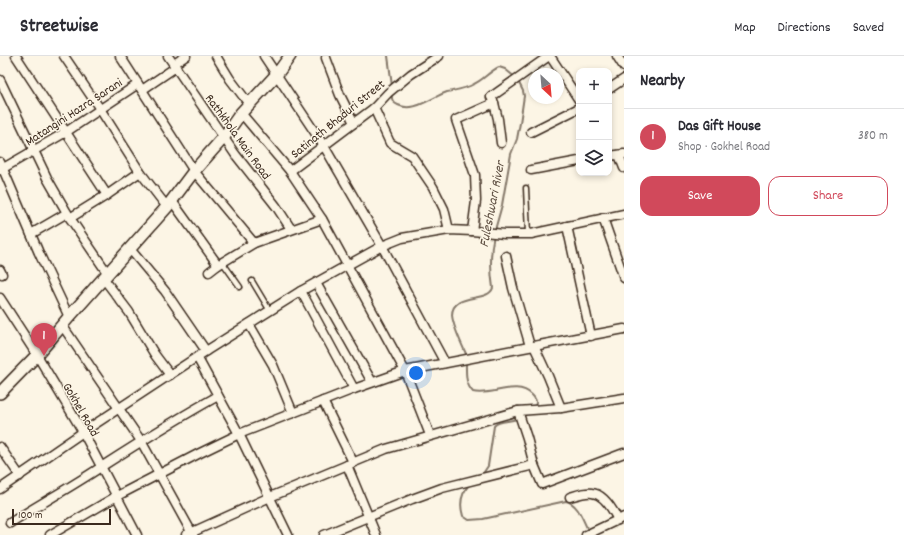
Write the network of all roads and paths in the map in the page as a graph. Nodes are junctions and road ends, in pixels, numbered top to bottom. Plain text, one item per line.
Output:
1 (16, 56) edge
2 (64, 56) edge
3 (120, 56) edge
4 (168, 56) edge
5 (186, 56) edge
6 (216, 56) edge
7 (264, 56) edge
8 (290, 56) edge
9 (439, 56) edge
10 (550, 56) edge
11 (617, 56) edge
12 (326, 58) dead end
13 (175, 66) junction
14 (624, 66) edge
15 (277, 74) junction
16 (624, 79) edge
17 (0, 80) edge
18 (140, 87) junction
19 (612, 87) edge
20 (576, 95) edge
21 (494, 103) junction
22 (249, 104) junction
23 (374, 108) junction
24 (100, 109) junction
25 (576, 110) edge
26 (241, 113) junction
27 (354, 123) junction
28 (66, 132) junction
29 (531, 132) dead end
30 (224, 137) junction
31 (501, 143) dead end
32 (324, 146) junction
33 (34, 151) junction
34 (621, 154) edge
35 (576, 162) edge
36 (1, 167) edge
37 (624, 168) edge
38 (531, 170) dead end
39 (194, 171) junction
40 (290, 171) junction
41 (140, 172) junction
42 (526, 188) dead end
43 (107, 195) junction
44 (170, 204) junction
45 (624, 214) edge
46 (68, 216) junction
47 (603, 218) junction
48 (322, 219) junction
49 (567, 226) junction
50 (291, 229) junction
51 (449, 230) junction
52 (472, 231) junction
53 (31, 234) junction
54 (528, 234) junction
55 (254, 243) junction
56 (382, 246) junction
57 (130, 249) junction
58 (506, 256) dead end
59 (220, 264) junction
60 (346, 265) junction
61 (209, 272) dead end
62 (106, 277) junction
63 (624, 278) edge
64 (252, 281) dead end
65 (316, 283) junction
66 (240, 287) dead end
67 (301, 291) junction
68 (0, 298) edge
69 (270, 311) junction
70 (66, 321) junction
71 (249, 324) junction
72 (624, 330) edge
73 (591, 336) junction
74 (532, 346) junction
75 (206, 351) junction
76 (37, 356) junction
77 (197, 357) junction
78 (445, 363) junction
79 (405, 371) junction
80 (170, 375) junction
81 (372, 382) junction
82 (354, 389) junction
83 (0, 393) edge
84 (218, 396) junction
85 (624, 398) edge
86 (323, 401) junction
87 (119, 408) junction
88 (560, 408) junction
89 (293, 413) junction
90 (520, 415) junction
91 (83, 432) junction
92 (239, 434) junction
93 (430, 435) junction
94 (141, 441) junction
95 (0, 447) edge
96 (624, 453) edge
97 (350, 464) junction
98 (534, 465) junction
99 (102, 467) junction
100 (160, 475) junction
101 (20, 476) junction
102 (0, 489) edge
103 (117, 496) junction
104 (270, 497) junction
105 (570, 497) dead end
106 (369, 517) junction
107 (621, 518) edge
108 (10, 523) dead end
109 (190, 534) edge
110 (50, 535) edge
111 (137, 535) edge
112 (288, 535) edge
113 (324, 535) edge
114 (376, 535) edge
115 (586, 535) edge

1 - 28 street
2 - 24 street
3 - 18 street
4 - 13 street, Rathkhola Main Road
5 - 13 street, Matangini Hazra Sarani
6 - 22 street
7 - 15 street
8 - 15 street
9 - 23 street, Satinath Bhaduri Street
10 - 20 street
10 - 21 street
11 - 14 street
12 - 27 street
13 - 18 street, Matangini Hazra Sarani
13 - 30 street, Rathkhola Main Road
15 - 22 street
15 - 32 street
16 - 19 street
17 - 33 street
18 - 24 street, Matangini Hazra Sarani
18 - 39 street
21 - 31 street
21 - 52 street
22 - 26 street
23 - 27 street, Satinath Bhaduri Street
23 - 51 street
24 - 28 street, Matangini Hazra Sarani
24 - 41 street
25 - 29 street
26 - 30 street
26 - 40 street
27 - 32 street, Satinath Bhaduri Street
28 - 33 street, Matangini Hazra Sarani
28 - 43 street
30 - 39 street
30 - 50 street, Rathkhola Main Road
32 - 40 street, Satinath Bhaduri Street
32 - 56 street
33 - 36 street, Matangini Hazra Sarani
33 - 46 street
34 - 37 street
35 - 38 street
36 - 53 street
39 - 44 street
39 - 55 street
40 - 48 street
41 - 43 street
41 - 44 street
42 - 54 lane
43 - 46 street
44 - 57 street
44 - 59 street
45 - 47 street
46 - 53 street
46 - 62 street
47 - 49 street
47 - 63 street
48 - 50 street
48 - 60 street
49 - 54 street
49 - 73 street
50 - 55 street
51 - 52 street
51 - 56 street
52 - 54 street
53 - 70 street
55 - 59 street
56 - 60 street
56 - 78 street
57 - 62 street
57 - 75 street
58 - 74 street
59 - 61 street
59 - 66 lane
60 - 65 street
60 - 79 street
62 - 70 street
62 - 80 street
64 - 69 lane
65 - 67 street
65 - 81 street
67 - 69 street
67 - 82 street
68 - 76 street, Gokhel Road
69 - 71 street
70 - 76 street
70 - 87 street
71 - 75 street
71 - 89 street
72 - 73 street
73 - 74 street
74 - 78 street
74 - 88 street
75 - 77 street
76 - 83 street
76 - 91 street, Gokhel Road
77 - 80 street
77 - 84 street
78 - 79 street
79 - 81 street
79 - 93 street
80 - 87 street
81 - 82 street
82 - 86 street
84 - 92 street
84 - 94 street
85 - 88 street
86 - 89 street
86 - 97 street
87 - 91 street
87 - 94 street
88 - 90 street
89 - 92 street
90 - 93 street
90 - 98 street
91 - 99 street, Gokhel Road
91 - 101 street
92 - 100 street
92 - 104 street
93 - 97 street
94 - 99 street
94 - 100 street
95 - 101 street
96 - 98 street
97 - 104 street
97 - 106 street
98 - 106 street
99 - 103 street, Gokhel Road
99 - 108 street
100 - 103 street
100 - 109 street
101 - 102 street
103 - 110 street
103 - 111 street, Gokhel Road
104 - 109 street
104 - 112 street
105 - 107 street
106 - 113 street
106 - 114 street
107 - 115 street

